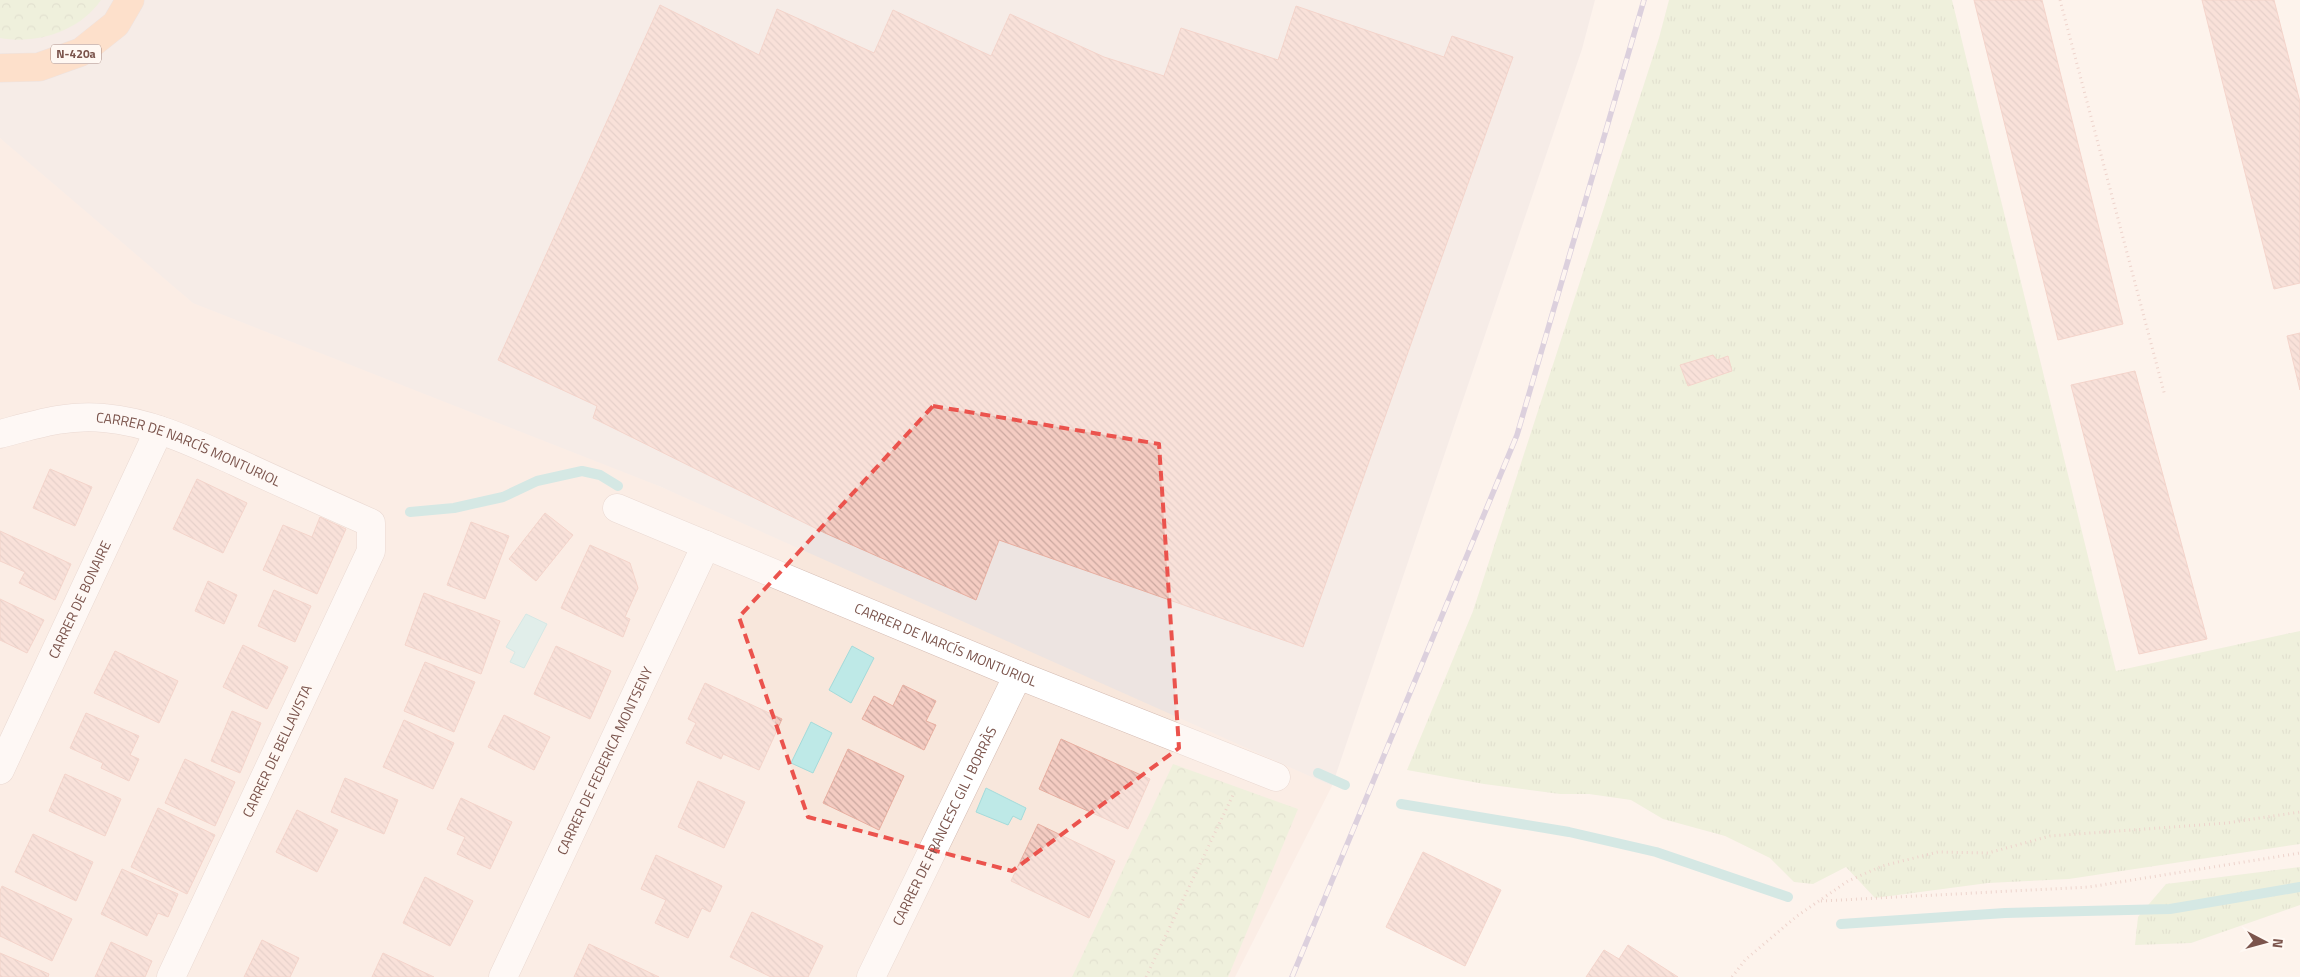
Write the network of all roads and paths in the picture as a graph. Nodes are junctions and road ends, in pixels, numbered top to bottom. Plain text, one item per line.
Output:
1 (130, 0) edge
2 (2060, 0) edge
3 (0, 68) edge
4 (2165, 396) dead end
5 (159, 430) junction
6 (0, 434) edge
7 (617, 508) dead end
8 (371, 523) joint
9 (706, 544) junction
10 (1018, 674) junction
11 (0, 770) edge
12 (1276, 778) dead end
13 (1234, 792) dead end
14 (2300, 812) edge
15 (2300, 853) edge
16 (1820, 901) junction
17 (171, 977) edge
18 (503, 977) edge
19 (871, 977) edge
20 (1146, 977) edge
21 (1732, 977) edge

1 - 3 main road, N-420a
2 - 4 path
5 - 6 street, CARRER DE NARCÍS MONTURIOL
5 - 8 street, CARRER DE NARCÍS MONTURIOL
5 - 11 street, CARRER DE BONAIRE
7 - 9 street, CARRER DE NARCÍS MONTURIOL
8 - 17 street, CARRER DE BELLAVISTA
9 - 10 street, CARRER DE NARCÍS MONTURIOL
9 - 18 street, CARRER DE FEDERICA MONTSENY
10 - 12 street, CARRER DE NARCÍS MONTURIOL
10 - 19 street, CARRER DE FRANCESC GIL I BORRÀS
13 - 20 path
14 - 16 path
15 - 16 path
16 - 21 path

